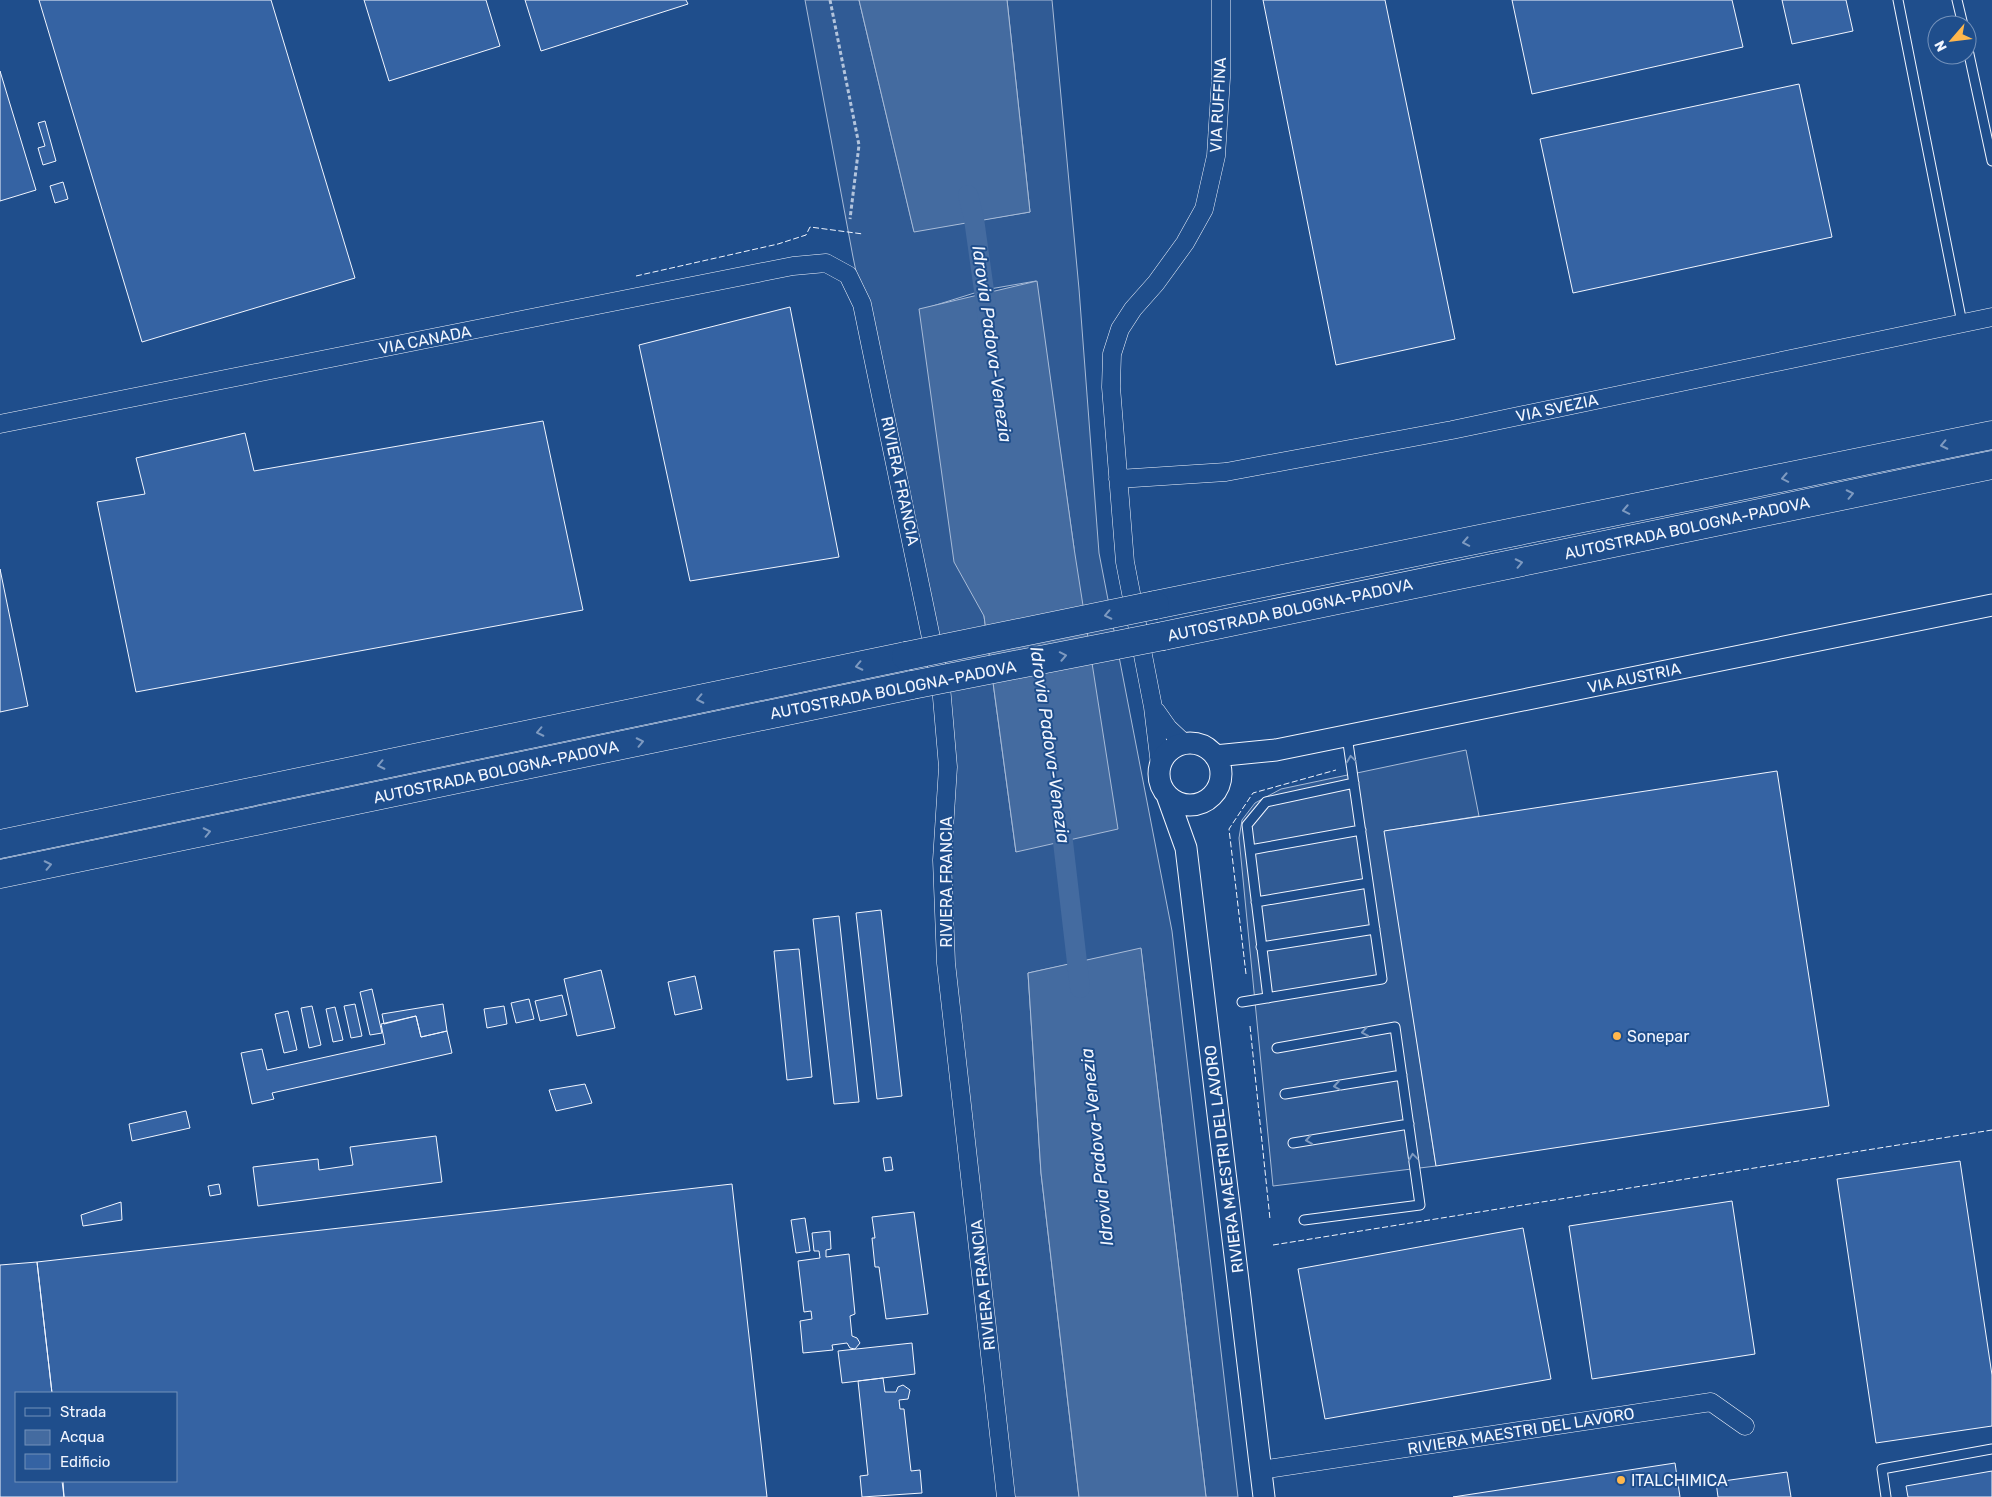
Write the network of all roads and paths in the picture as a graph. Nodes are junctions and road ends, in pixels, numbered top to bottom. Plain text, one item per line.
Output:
1 (830, 0) edge
2 (1221, 0) edge
3 (1898, 0) edge
4 (1957, 0) edge
5 (1961, 15) edge
6 (1971, 65) edge
7 (1992, 161) edge
8 (1204, 209) joint
9 (850, 219) dead end
10 (848, 275) joint
11 (1992, 317) edge
12 (1962, 323) junction
13 (0, 424) edge
14 (1992, 435) edge
15 (1992, 465) edge
16 (1118, 479) junction
17 (1992, 605) edge
18 (1153, 707) junction
19 (1347, 736) junction
20 (1185, 744) junction
21 (1276, 750) junction
22 (1215, 756) junction
23 (1160, 765) junction
24 (1220, 782) junction
25 (1354, 783) junction
26 (1167, 796) junction
27 (1201, 804) junction
28 (1361, 830) junction
29 (0, 844) edge
30 (1186, 848) junction
31 (1250, 850) junction
32 (0, 874) edge
33 (1368, 882) junction
34 (1256, 902) junction
35 (1375, 929) junction
36 (1262, 946) junction
37 (1268, 998) junction
38 (1242, 1002) dead end
39 (1277, 1048) dead end
40 (1402, 1075) junction
41 (1286, 1094) dead end
42 (1409, 1124) junction
43 (1293, 1143) dead end
44 (1304, 1220) dead end
45 (1745, 1426) dead end
46 (1992, 1449) edge
47 (1261, 1470) junction
48 (1006, 1497) edge
49 (1264, 1497) edge
50 (1886, 1497) edge

1 - 9 path
2 - 8 street, VIA RUFFINA
3 - 12 lane
4 - 5 lane
6 - 7 lane
8 - 16 street, RIVIERA MAESTRI DEL LAVORO
10 - 13 street, VIA CANADA
10 - 48 street, RIVIERA FRANCIA
11 - 12 street, VIA SVEZIA
12 - 16 street, VIA SVEZIA
14 -> 29 highway, AUTOSTRADA BOLOGNA-PADOVA, bridge
32 -> 15 highway, AUTOSTRADA BOLOGNA-PADOVA, bridge
16 - 18 street, RIVIERA MAESTRI DEL LAVORO
17 - 19 street, VIA AUSTRIA
18 - 20 street, RIVIERA MAESTRI DEL LAVORO
18 - 23 street, RIVIERA MAESTRI DEL LAVORO
19 - 21 street, VIA AUSTRIA
25 -> 19 lane
20 - 22 street
20 - 23 street
21 - 22 street, VIA AUSTRIA
21 - 24 street, VIA AUSTRIA
22 - 24 street
23 - 26 street, RIVIERA MAESTRI DEL LAVORO
24 - 27 street, RIVIERA MAESTRI DEL LAVORO
25 - 28 lane
25 - 31 lane
26 - 27 street
26 - 30 street, RIVIERA MAESTRI DEL LAVORO
27 - 30 street, RIVIERA MAESTRI DEL LAVORO
28 - 31 lane
28 - 33 lane
30 - 47 street, RIVIERA MAESTRI DEL LAVORO
31 - 34 lane
33 - 34 lane
33 - 35 lane
34 - 36 lane
35 - 36 lane
35 - 37 lane
36 - 37 lane
37 - 38 lane
40 -> 39 lane
40 -> 41 lane
40 - 42 lane
42 -> 43 lane
44 -> 42 lane
45 - 47 street, RIVIERA MAESTRI DEL LAVORO
46 - 50 lane
47 - 49 street, RIVIERA MAESTRI DEL LAVORO

